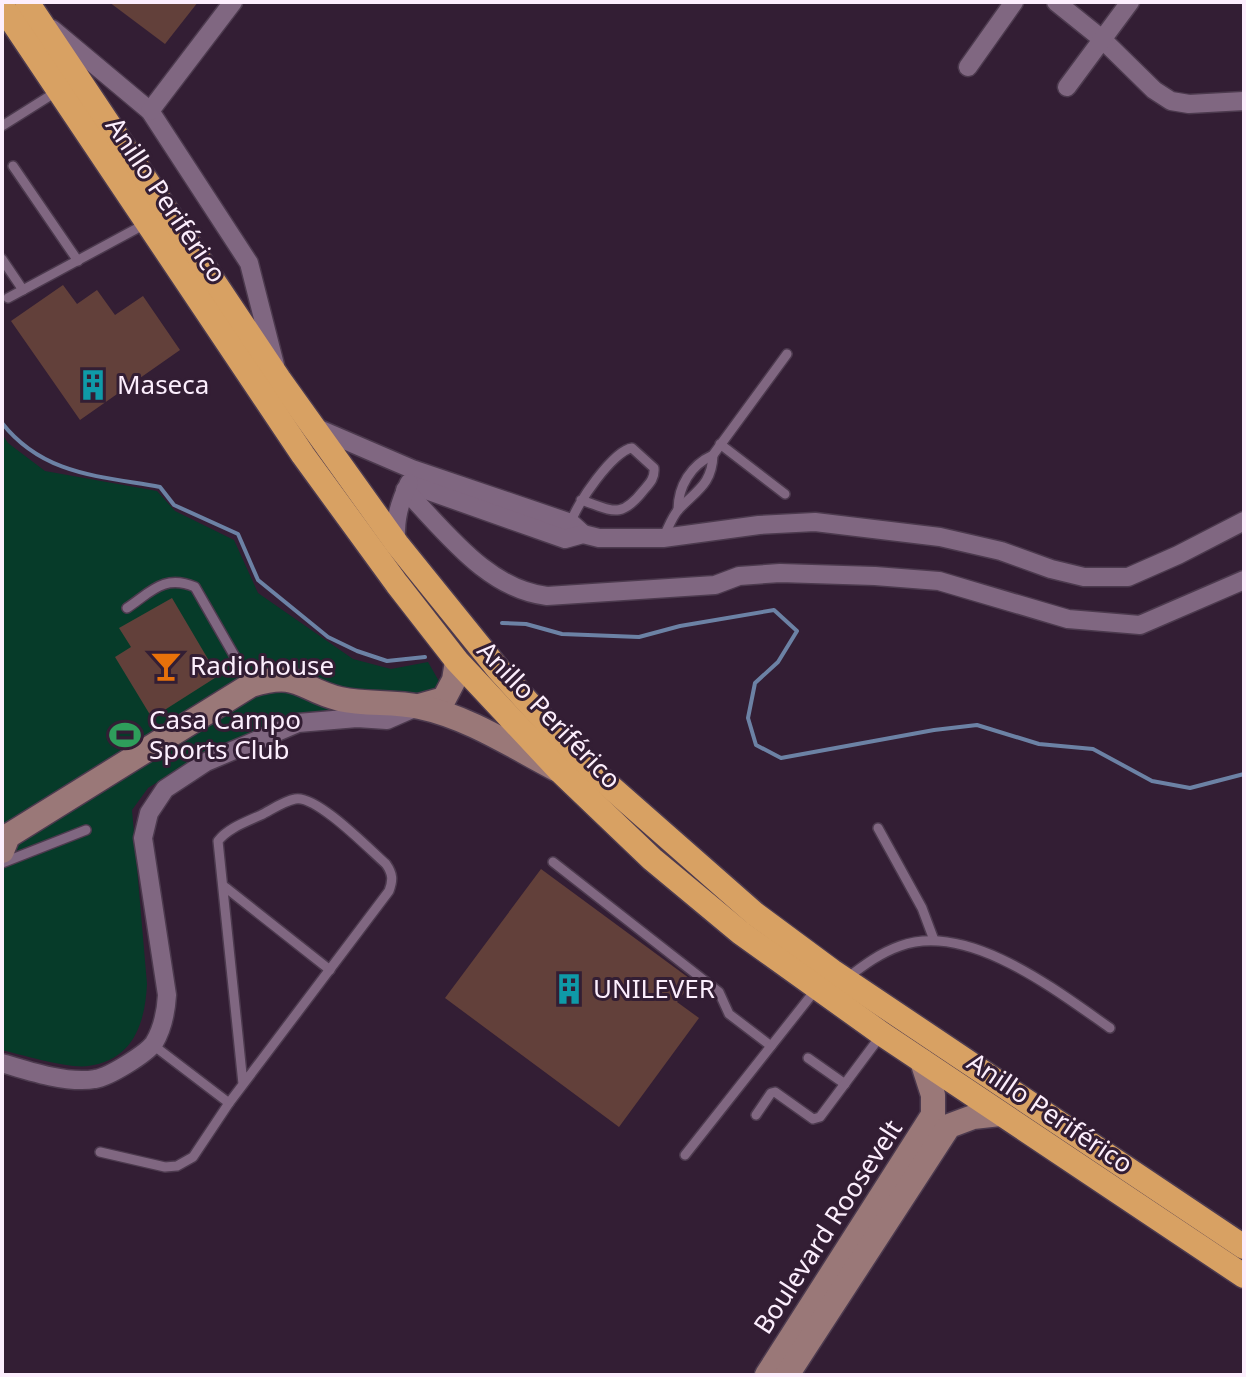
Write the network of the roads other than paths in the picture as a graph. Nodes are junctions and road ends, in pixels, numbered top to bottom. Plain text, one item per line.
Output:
1 (233, 2) edge
2 (1014, 2) edge
3 (1056, 2) edge
4 (1130, 2) edge
5 (16, 17) edge
6 (1102, 39) junction
7 (968, 67) dead end
8 (1067, 87) dead end
9 (59, 90) junction
10 (1244, 101) edge
11 (150, 111) junction
12 (2, 126) edge
13 (13, 166) dead end
14 (147, 223) junction
15 (2, 259) edge
16 (78, 261) junction
17 (23, 290) junction
18 (8, 298) dead end
19 (787, 354) dead end
20 (279, 379) junction
21 (311, 426) junction
22 (720, 444) junction
23 (713, 455) junction
24 (409, 481) junction
25 (785, 494) dead end
26 (581, 500) junction
27 (678, 510) junction
28 (1244, 521) edge
29 (577, 528) junction
30 (663, 538) junction
31 (397, 544) junction
32 (1244, 580) edge
33 (127, 608) dead end
34 (457, 661) junction
35 (251, 685) junction
36 (419, 706) junction
37 (560, 771) junction
38 (878, 828) dead end
39 (86, 830) dead end
40 (2, 851) edge
41 (553, 862) dead end
42 (2, 863) edge
43 (225, 887) junction
44 (934, 940) junction
45 (330, 970) junction
46 (845, 980) junction
47 (817, 988) junction
48 (1110, 1028) dead end
49 (882, 1034) junction
50 (153, 1045) junction
51 (771, 1046) junction
52 (808, 1058) dead end
53 (922, 1061) junction
54 (2, 1063) edge
55 (243, 1084) junction
56 (845, 1084) junction
57 (229, 1103) junction
58 (1000, 1114) junction
59 (756, 1115) dead end
60 (941, 1120) junction
61 (100, 1152) dead end
62 (685, 1155) dead end
63 (1244, 1247) edge
64 (1244, 1276) edge
65 (767, 1375) edge
66 (787, 1375) edge

1 - 11 street
2 - 7 street
3 - 6 street
4 - 6 street
5 - 9 highway, Anillo Periférico
5 - 11 street
5 - 20 highway, Anillo Periférico
6 - 8 street
6 - 10 street
9 - 12 lane
9 - 14 highway, Anillo Periférico
11 - 20 street
13 - 16 lane
14 - 16 lane
14 - 34 highway, Anillo Periférico
15 - 17 lane
16 - 17 lane
17 - 18 lane
19 - 22 lane
20 - 21 highway, Anillo Periférico
21 - 24 street
21 - 31 highway, Anillo Periférico
22 - 23 lane
22 - 25 lane
23 - 27 lane
23 - 27 lane
24 - 29 street
24 - 31 street
24 - 32 street
26 - 26 lane
26 - 29 lane
27 - 30 lane
28 - 30 street
29 - 30 street
31 - 46 highway, Anillo Periférico
33 - 35 lane
34 - 36 main road
34 - 37 highway, Anillo Periférico
35 - 36 main road
35 - 40 main road
36 - 37 main road
36 - 50 street
37 - 47 highway, Anillo Periférico
38 - 44 lane
39 - 42 lane
41 - 51 lane
43 - 45 lane
43 - 45 lane
43 - 55 lane
44 - 46 lane
44 - 48 lane
45 - 55 lane
46 - 63 highway, Anillo Periférico
47 - 49 highway, Anillo Periférico
47 - 51 lane
49 - 53 highway, Anillo Periférico
49 - 56 lane
50 - 54 street
50 - 57 lane
51 - 62 lane
52 - 56 lane
53 - 58 highway, Anillo Periférico
53 - 60 main road, Boulevard Roosevelt
55 - 57 lane
56 - 59 lane
57 - 61 lane
58 - 60 main road
58 - 64 highway, Anillo Periférico
60 - 65 main road, Boulevard Roosevelt
60 - 66 main road, Boulevard Roosevelt

